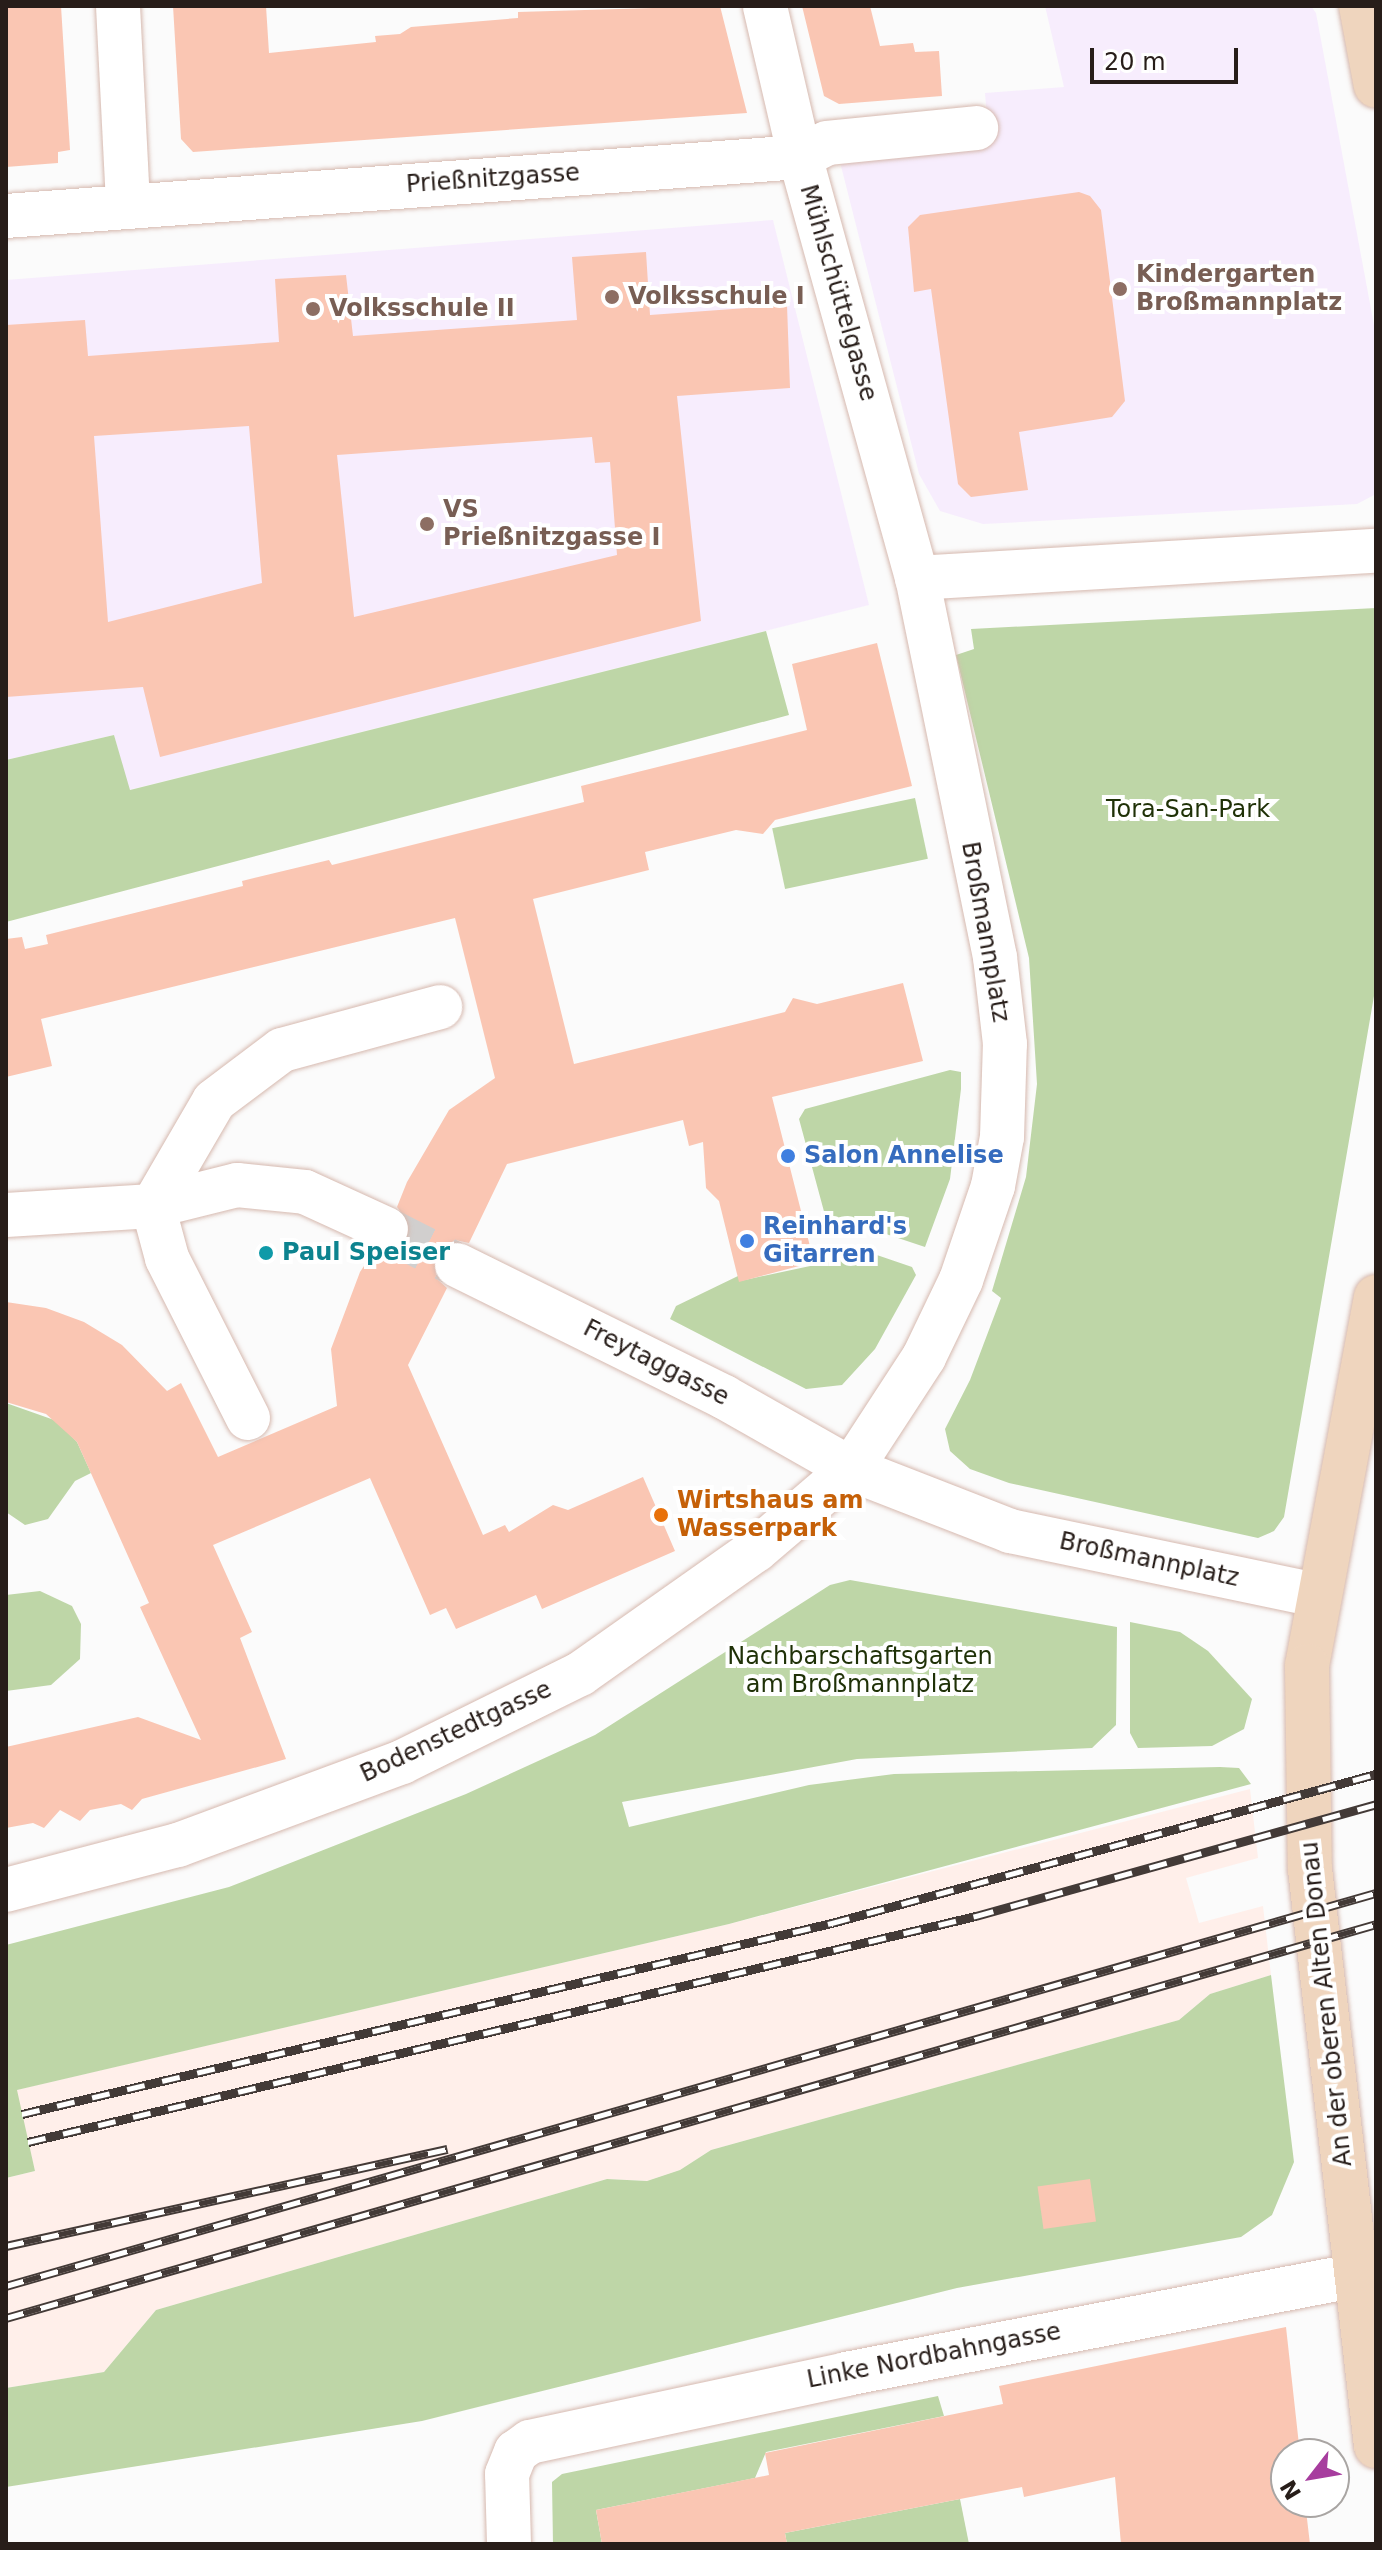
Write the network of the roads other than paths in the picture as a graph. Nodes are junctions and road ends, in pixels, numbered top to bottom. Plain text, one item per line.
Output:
1 (118, 6) edge
2 (765, 6) edge
3 (1361, 6) edge
4 (1376, 86) edge
5 (976, 128) dead end
6 (800, 157) junction
7 (128, 205) junction
8 (6, 216) edge
9 (1376, 551) edge
10 (917, 578) junction
11 (440, 1007) dead end
12 (153, 1206) junction
13 (6, 1215) edge
14 (386, 1229) tunnel mouth
15 (457, 1265) tunnel mouth
16 (1376, 1297) edge
17 (248, 1418) dead end
18 (851, 1469) junction
19 (1321, 1579) junction
20 (6, 1890) edge
21 (1357, 2275) junction
22 (1376, 2446) edge
23 (509, 2544) edge

1 - 7 street
2 - 6 street, Mühlschüttelgasse
3 - 4 street
5 - 6 street, Prießnitzgasse
6 - 7 street, Prießnitzgasse
6 - 10 street, Mühlschüttelgasse
7 - 8 street, Prießnitzgasse
9 - 10 street
10 - 18 street, Broßmannplatz
11 - 12 street
12 - 13 street
12 - 14 street
12 - 17 street
15 - 18 street, Freytaggasse
16 - 19 street
18 - 19 street, Broßmannplatz
18 - 20 street, Bodenstedtgasse
19 - 21 street, An der oberen Alten Donau
21 - 22 street, An der oberen Alten Donau
21 - 23 street, Linke Nordbahngasse

